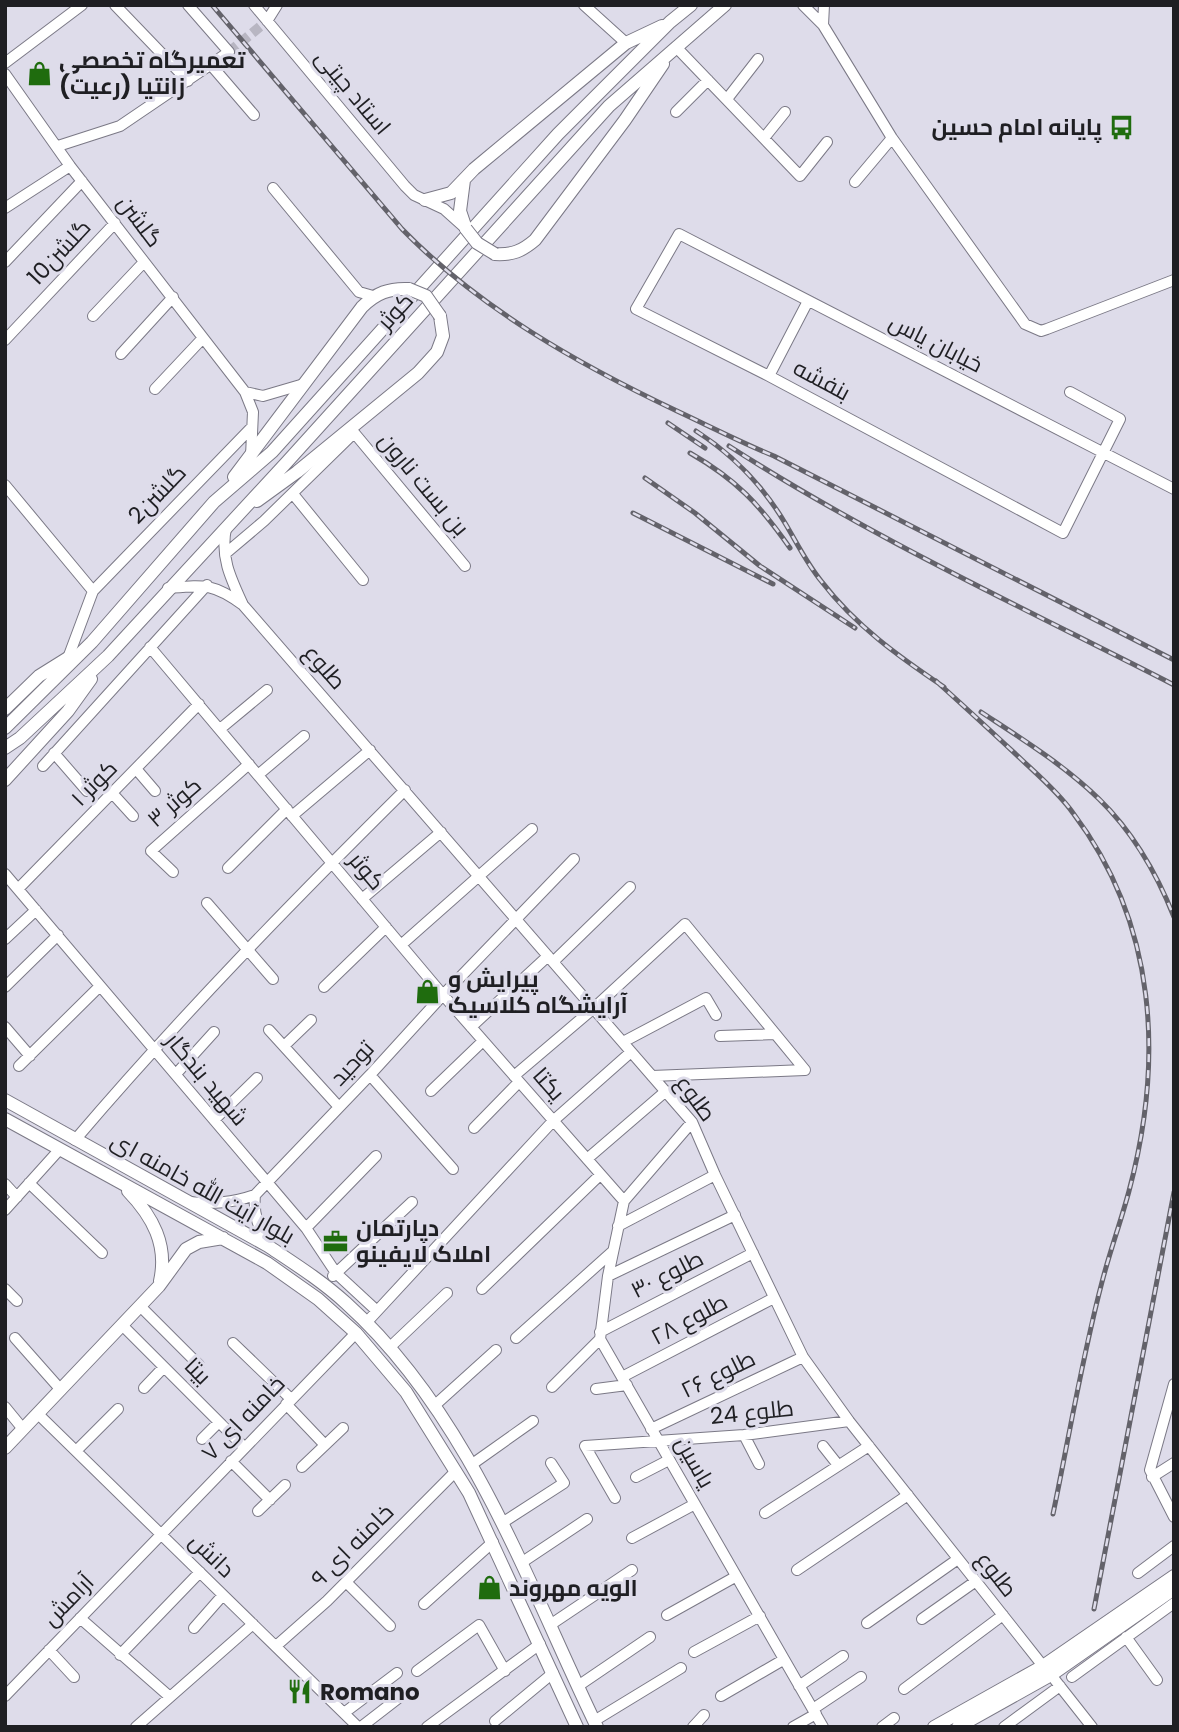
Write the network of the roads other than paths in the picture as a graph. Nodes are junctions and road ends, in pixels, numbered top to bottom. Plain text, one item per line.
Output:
1 (82, 5) edge
2 (115, 5) edge
3 (188, 5) edge
4 (254, 5) edge
5 (277, 5) edge
6 (584, 5) edge
7 (691, 5) edge
8 (725, 5) edge
9 (803, 5) edge
10 (824, 5) edge
11 (267, 22) junction
12 (670, 22) junction
13 (823, 25) junction
14 (626, 43) junction
15 (676, 47) junction
16 (758, 59) dead end
17 (5, 63) edge
18 (211, 65) junction
19 (5, 74) edge
20 (188, 80) junction
21 (708, 80) junction
22 (727, 99) junction
23 (676, 112) dead end
24 (785, 112) dead end
25 (254, 115) dead end
26 (765, 138) junction
27 (892, 138) junction
28 (827, 142) dead end
29 (58, 146) junction
30 (70, 166) junction
31 (464, 180) junction
32 (82, 181) junction
33 (855, 182) dead end
34 (273, 188) dead end
35 (425, 200) junction
36 (5, 208) edge
37 (115, 223) junction
38 (464, 227) junction
39 (679, 234) joint
40 (5, 262) edge
41 (144, 262) junction
42 (1174, 281) edge
43 (373, 296) junction
44 (173, 297) junction
45 (808, 301) junction
46 (93, 316) dead end
47 (202, 339) junction
48 (5, 340) edge
49 (121, 354) dead end
50 (769, 376) junction
51 (304, 384) junction
52 (155, 388) dead end
53 (245, 392) junction
54 (1070, 392) dead end
55 (252, 427) junction
56 (353, 431) junction
57 (1104, 453) junction
58 (251, 456) junction
59 (5, 485) edge
60 (1174, 489) edge
61 (293, 494) junction
62 (214, 502) junction
63 (229, 522) junction
64 (225, 554) junction
65 (465, 566) dead end
66 (363, 580) dead end
67 (207, 585) junction
68 (168, 588) junction
69 (93, 591) junction
70 (243, 605) junction
71 (92, 642) junction
72 (150, 646) junction
73 (108, 656) junction
74 (68, 658) junction
75 (267, 690) dead end
76 (199, 704) junction
77 (5, 709) edge
78 (68, 711) junction
79 (88, 714) junction
80 (5, 728) edge
81 (220, 729) junction
82 (304, 736) dead end
83 (5, 748) edge
84 (370, 750) junction
85 (54, 753) junction
86 (27, 757) junction
87 (249, 764) junction
88 (43, 766) dead end
89 (137, 770) junction
90 (258, 775) junction
91 (5, 780) edge
92 (5, 790) edge
93 (405, 790) junction
94 (87, 791) dead end
95 (155, 791) dead end
96 (113, 794) junction
97 (290, 812) junction
98 (133, 817) dead end
99 (532, 829) dead end
100 (441, 832) junction
101 (574, 859) dead end
102 (332, 862) junction
103 (228, 868) dead end
104 (173, 872) dead end
105 (5, 874) edge
106 (479, 876) junction
107 (630, 887) dead end
108 (18, 889) junction
109 (362, 899) junction
110 (207, 903) dead end
111 (36, 910) junction
112 (515, 918) junction
113 (386, 927) junction
114 (58, 935) junction
115 (5, 939) edge
116 (401, 945) junction
117 (249, 948) junction
118 (551, 959) junction
119 (273, 979) dead end
120 (100, 986) junction
121 (5, 987) edge
122 (324, 987) dead end
123 (443, 995) junction
124 (594, 1008) junction
125 (716, 1015) dead end
126 (312, 1020) dead end
127 (5, 1027) edge
128 (471, 1027) junction
129 (269, 1030) dead end
130 (214, 1032) dead end
131 (775, 1034) junction
132 (720, 1036) dead end
133 (483, 1041) junction
134 (623, 1042) junction
135 (284, 1046) junction
136 (153, 1048) junction
137 (631, 1052) junction
138 (30, 1056) junction
139 (19, 1066) dead end
140 (176, 1074) junction
141 (370, 1075) junction
142 (652, 1076) junction
143 (257, 1078) dead end
144 (517, 1079) junction
145 (431, 1091) dead end
146 (666, 1091) junction
147 (5, 1100) edge
148 (339, 1107) junction
149 (5, 1119) edge
150 (214, 1120) junction
151 (553, 1121) junction
152 (692, 1122) junction
153 (474, 1128) dead end
154 (75, 1140) junction
155 (60, 1149) junction
156 (376, 1156) dead end
157 (587, 1159) junction
158 (453, 1169) dead end
159 (600, 1175) junction
160 (715, 1175) junction
161 (267, 1182) junction
162 (29, 1183) junction
163 (121, 1183) junction
164 (5, 1184) edge
165 (255, 1195) junction
166 (16, 1197) junction
167 (624, 1201) junction
168 (190, 1202) junction
169 (412, 1202) dead end
170 (5, 1210) edge
171 (735, 1215) junction
172 (618, 1226) junction
173 (306, 1228) junction
174 (223, 1238) junction
175 (268, 1246) junction
176 (612, 1252) junction
177 (102, 1253) dead end
178 (753, 1253) junction
179 (336, 1273) junction
180 (608, 1276) junction
181 (323, 1285) junction
182 (159, 1286) junction
183 (5, 1289) edge
184 (482, 1289) dead end
185 (447, 1293) dead end
186 (774, 1298) junction
187 (17, 1301) dead end
188 (140, 1306) junction
189 (376, 1311) junction
190 (366, 1323) junction
191 (122, 1325) junction
192 (356, 1333) junction
193 (600, 1336) junction
194 (15, 1338) dead end
195 (516, 1338) dead end
196 (233, 1343) dead end
197 (389, 1348) junction
198 (496, 1350) dead end
199 (803, 1357) junction
200 (199, 1365) dead end
201 (164, 1367) junction
202 (625, 1381) junction
203 (1174, 1384) edge
204 (552, 1387) dead end
205 (144, 1388) dead end
206 (596, 1389) dead end
207 (61, 1390) junction
208 (1171, 1397) edge
209 (288, 1402) junction
210 (434, 1406) junction
211 (5, 1407) edge
212 (118, 1409) dead end
213 (38, 1414) junction
214 (533, 1421) dead end
215 (849, 1421) junction
216 (219, 1422) junction
217 (343, 1428) dead end
218 (23, 1429) junction
219 (651, 1429) junction
220 (744, 1435) junction
221 (202, 1439) dead end
222 (658, 1441) junction
223 (325, 1445) junction
224 (823, 1446) dead end
225 (869, 1446) junction
226 (244, 1447) junction
227 (5, 1448) edge
228 (76, 1451) junction
229 (669, 1460) junction
230 (231, 1461) junction
231 (551, 1463) dead end
232 (1174, 1463) edge
233 (759, 1464) dead end
234 (471, 1465) junction
235 (838, 1465) junction
236 (302, 1467) dead end
237 (456, 1471) junction
238 (636, 1477) dead end
239 (1152, 1477) junction
240 (285, 1485) dead end
241 (908, 1495) junction
242 (615, 1498) dead end
243 (270, 1500) junction
244 (695, 1503) junction
245 (258, 1511) dead end
246 (765, 1513) dead end
247 (1174, 1517) edge
248 (587, 1520) dead end
249 (502, 1523) junction
250 (161, 1534) junction
251 (632, 1538) dead end
252 (493, 1542) junction
253 (1174, 1546) edge
254 (958, 1559) junction
255 (521, 1563) junction
256 (632, 1570) dead end
257 (797, 1570) dead end
258 (200, 1572) junction
259 (1138, 1573) dead end
260 (1174, 1576) edge
261 (735, 1577) junction
262 (976, 1581) junction
263 (346, 1582) junction
264 (223, 1595) junction
265 (1171, 1598) edge
266 (424, 1604) dead end
267 (667, 1615) dead end
268 (1003, 1615) junction
269 (760, 1616) junction
270 (80, 1618) junction
271 (922, 1619) dead end
272 (867, 1623) dead end
273 (253, 1624) junction
274 (550, 1625) junction
275 (390, 1626) dead end
276 (194, 1628) dead end
277 (650, 1637) dead end
278 (1126, 1637) junction
279 (540, 1644) junction
280 (276, 1646) junction
281 (49, 1650) junction
282 (694, 1653) dead end
283 (120, 1655) junction
284 (843, 1657) dead end
285 (1088, 1657) junction
286 (783, 1660) junction
287 (681, 1668) dead end
288 (417, 1671) dead end
289 (505, 1671) junction
290 (554, 1673) junction
291 (397, 1674) dead end
292 (861, 1676) dead end
293 (1051, 1676) junction
294 (75, 1677) dead end
295 (1072, 1677) dead end
296 (1157, 1680) dead end
297 (578, 1686) junction
298 (799, 1686) junction
299 (904, 1689) dead end
300 (405, 1693) dead end
301 (5, 1696) edge
302 (721, 1696) dead end
303 (170, 1697) junction
304 (584, 1701) junction
305 (570, 1710) junction
306 (815, 1712) junction
307 (344, 1713) junction
308 (704, 1715) dead end
309 (894, 1718) dead end
310 (495, 1721) dead end
311 (595, 1724) edge
312 (136, 1727) edge
313 (360, 1727) edge
314 (427, 1727) edge
315 (577, 1727) edge
316 (692, 1727) edge
317 (793, 1727) edge
318 (822, 1727) edge
319 (882, 1727) edge
320 (934, 1727) edge
321 (958, 1727) edge
322 (1004, 1727) edge
323 (1092, 1727) edge

1 - 17 street
2 - 20 street
3 - 18 street
4 - 11 street, استاد چیتی
5 - 11 street
6 - 14 street
7 - 12 main road, کوثر
8 - 15 main road, کوثر
9 - 13 street
10 - 13 street
11 - 35 street, استاد چیتی
12 - 14 main road
12 - 62 main road, کوثر
13 - 27 street
14 - 31 main road
15 - 21 street
15 - 38 main road, bridge
15 - 63 main road, کوثر
16 - 22 street
18 - 20 street
18 - 25 street
19 - 29 street, گلشن
20 - 29 street
21 - 22 street
21 - 23 street
22 - 26 street
24 - 26 street
26 - 28 street
27 - 33 street
27 - 42 street
29 - 30 street, گلشن
30 - 32 street, گلشن
30 - 36 street
31 - 35 main road
31 - 38 main road
32 - 37 street, گلشن
32 - 40 street
34 - 43 street
35 - 38 street, استاد چیتی
37 - 41 street, گلشن
37 - 48 street, گلشن10
39 - 45 street, خیابان یاس
39 - 50 street, بنفشه
41 - 44 street, گلشن
41 - 46 street
43 - 51 main road
43 - 56 main road, bridge
44 - 47 street, گلشن
44 - 49 street
45 - 50 street
45 - 57 street, خیابان یاس
47 - 52 street
47 - 53 street, گلشن
50 - 57 street, بنفشه
51 - 53 street
51 - 58 main road
53 - 55 street
54 - 57 street
55 - 58 street
55 - 69 street, گلشن2
56 - 61 street
56 - 63 main road
56 - 65 street, بن بست نارون
57 - 60 street, خیابان یاس
58 - 62 main road
59 - 69 street
61 - 64 street
61 - 66 street
62 - 71 main road, کوثر
63 - 64 street
63 - 68 main road, کوثر
64 - 70 street
67 - 68 street
67 - 70 street
67 - 72 street
68 - 73 main road, کوثر
69 - 74 street
70 - 84 street, طلوع
71 - 74 main road
71 - 80 main road
72 - 76 street, کوثر
72 - 79 street
73 - 78 main road
73 - 83 main road
74 - 77 main road
75 - 81 street
76 - 81 street, کوثر
76 - 89 street, کوثر ۱
78 - 79 street
78 - 86 main road
79 - 85 street
81 - 87 street, کوثر
82 - 90 street
84 - 93 street, طلوع
84 - 97 street
85 - 88 street
85 - 94 street
86 - 91 main road
86 - 92 main road
87 - 90 street, کوثر
87 - 104 street, کوثر ۳
89 - 95 street
89 - 96 street, کوثر ۱
90 - 97 street, کوثر
93 - 100 street, طلوع
93 - 102 street
96 - 98 street
96 - 108 street, کوثر ۱
97 - 102 street, کوثر
97 - 103 street
99 - 106 street
100 - 106 street, طلوع
100 - 109 street
101 - 112 street, توحید
102 - 109 street, کوثر
102 - 117 street
105 - 108 street, شهید بندگار
106 - 112 street, طلوع
106 - 116 street
107 - 118 street
108 - 111 street, شهید بندگار
109 - 113 street, کوثر
110 - 117 street
111 - 114 street, شهید بندگار
111 - 115 street
112 - 118 street, طلوع
112 - 123 street, توحید
113 - 116 street, کوثر
113 - 122 street
114 - 120 street, شهید بندگار
114 - 121 street
116 - 123 street, کوثر
117 - 119 street
117 - 136 street
118 - 124 street, طلوع
118 - 128 street
120 - 136 street, شهید بندگار
120 - 138 street
123 - 128 street, یکتا
123 - 141 street, توحید
124 - 131 street
124 - 134 street, طلوع
124 - 144 street
125 - 134 street
126 - 135 street
127 - 138 street
128 - 133 street, یکتا
129 - 135 street
130 - 140 street
131 - 132 street
131 - 142 street
133 - 144 street, یکتا
133 - 145 street
134 - 137 street, طلوع
135 - 148 street
136 - 140 street, شهید بندگار
136 - 154 street
137 - 142 street, طلوع
137 - 151 street
138 - 139 street
140 - 150 street, شهید بندگار
141 - 148 street, توحید
141 - 158 street
142 - 146 street, طلوع
143 - 150 street
144 - 151 street, یکتا
144 - 153 street
146 - 152 street, طلوع
146 - 157 street
147 - 154 main road, بلوار آیت الله خامنه ای
148 - 161 street, توحید
149 - 155 main road, بلوار آیت الله خامنه ای
150 - 161 street, شهید بندگار
151 - 157 street, یکتا
151 - 189 street
152 - 160 street, طلوع
152 - 167 street
154 - 168 main road, بلوار آیت الله خامنه ای
155 - 162 street
155 - 163 main road, بلوار آیت الله خامنه ای
156 - 173 street
157 - 159 street, یکتا
159 - 167 street, یکتا
159 - 184 street
160 - 171 street, طلوع
160 - 172 street
161 - 165 street, توحید
161 - 173 street, شهید بندگار
162 - 166 street
162 - 177 street
163 - 174 main road, بلوار آیت الله خامنه ای
163 - 182 main road
164 - 166 street
165 - 168 street
165 - 175 street
166 - 170 street
167 - 172 street
168 - 175 main road, بلوار آیت الله خامنه ای
169 - 179 street
171 - 178 street, طلوع
171 - 180 street
172 - 176 street
173 - 179 street, شهید بندگار
174 - 182 main road
174 - 192 main road, بلوار آیت الله خامنه ای
175 - 181 main road, بلوار آیت الله خامنه ای
176 - 180 street
176 - 195 street
178 - 186 street, طلوع
178 - 193 street, طلوع ۳۰
179 - 181 street
179 - 189 street, شهید بندگار
180 - 193 street
181 - 190 main road, بلوار آیت الله خامنه ای
182 - 188 main road
183 - 187 street
185 - 197 street
186 - 199 street, طلوع
186 - 202 street, طلوع ۲۸
188 - 191 main road
188 - 200 street
189 - 190 street
190 - 197 main road, بلوار آیت الله خامنه ای
191 - 201 street, بیتا
191 - 207 main road
192 - 209 street, خامنه ای ۷
192 - 237 main road, بلوار آیت الله خامنه ای
193 - 202 street, یاسین
193 - 204 street, طلوع ۳۰
194 - 207 street
196 - 209 street
197 - 210 main road, بلوار آیت الله خامنه ای
198 - 210 street
199 - 215 street, طلوع
199 - 219 street, طلوع ۲۶
201 - 205 street
201 - 216 street, بیتا
202 - 206 street
202 - 219 street, یاسین
203 - 208 street
207 - 213 main road
208 - 239 street
209 - 223 street
209 - 226 street, خامنه ای ۷
210 - 234 main road, بلوار آیت الله خامنه ای
211 - 218 street
212 - 228 street
213 - 218 main road
213 - 228 street, دانش
214 - 234 street
215 - 220 street, طلوع 24
215 - 225 street, طلوع
216 - 221 street
216 - 226 street, بیتا
217 - 223 street
218 - 227 main road
219 - 222 street, یاسین
220 - 222 street, طلوع 24
220 - 233 street
222 - 229 street, یاسین
222 - 242 street, طلوع 24
223 - 236 street
224 - 235 street
225 - 235 street
225 - 241 street, طلوع
226 - 230 street, خامنه ای ۷
228 - 250 street, دانش
229 - 238 street
229 - 244 street, یاسین
230 - 243 street
230 - 250 street, خامنه ای ۷
231 - 249 street
232 - 239 street
234 - 249 main road, بلوار آیت الله خامنه ای
235 - 246 street
237 - 252 main road, بلوار آیت الله خامنه ای
237 - 263 street, خامنه ای ۹
239 - 247 street
240 - 243 street
241 - 254 street, طلوع
241 - 257 street
243 - 245 street
244 - 251 street
244 - 261 street, یاسین
248 - 255 street
249 - 255 main road, بلوار آیت الله خامنه ای
250 - 258 street, دانش
250 - 270 street, آرامش
252 - 266 street
252 - 279 main road, بلوار آیت الله خامنه ای
253 - 259 street
254 - 262 street, طلوع
254 - 272 street
255 - 274 main road, بلوار آیت الله خامنه ای
256 - 274 street
258 - 264 street, دانش
258 - 283 street
260 - 293 main road
261 - 267 street
261 - 269 street, یاسین
262 - 268 street, طلوع
262 - 271 street
263 - 275 street
263 - 280 street, خامنه ای ۹
264 - 273 street, دانش
264 - 276 street
265 - 278 street
265 - 285 main road
268 - 293 street, طلوع
268 - 299 street
269 - 282 street
269 - 286 street, یاسین
270 - 281 street, آرامش
270 - 283 street
273 - 280 street, دانش
273 - 303 street
274 - 297 main road, بلوار آیت الله خامنه ای
277 - 297 street
278 - 285 street
278 - 296 street
279 - 289 street
279 - 290 main road, بلوار آیت الله خامنه ای
280 - 307 street, دانش
281 - 294 street
281 - 301 street, آرامش
283 - 303 street
284 - 298 street
285 - 293 main road
285 - 295 street
286 - 298 street, یاسین
286 - 302 street
287 - 311 street
288 - 289 street
289 - 314 street
290 - 305 main road, بلوار آیت الله خامنه ای
290 - 310 street
291 - 307 street
292 - 306 street
293 - 320 main road
293 - 321 main road
293 - 322 street
293 - 323 street, طلوع
297 - 304 main road, بلوار آیت الله خامنه ای
298 - 306 street, یاسین
300 - 313 street
303 - 312 street
304 - 305 main road
304 - 311 main road, بلوار آیت الله خامنه ای
305 - 315 main road, بلوار آیت الله خامنه ای
306 - 317 street
306 - 318 street, یاسین
307 - 313 street, دانش
308 - 316 street
309 - 319 street

